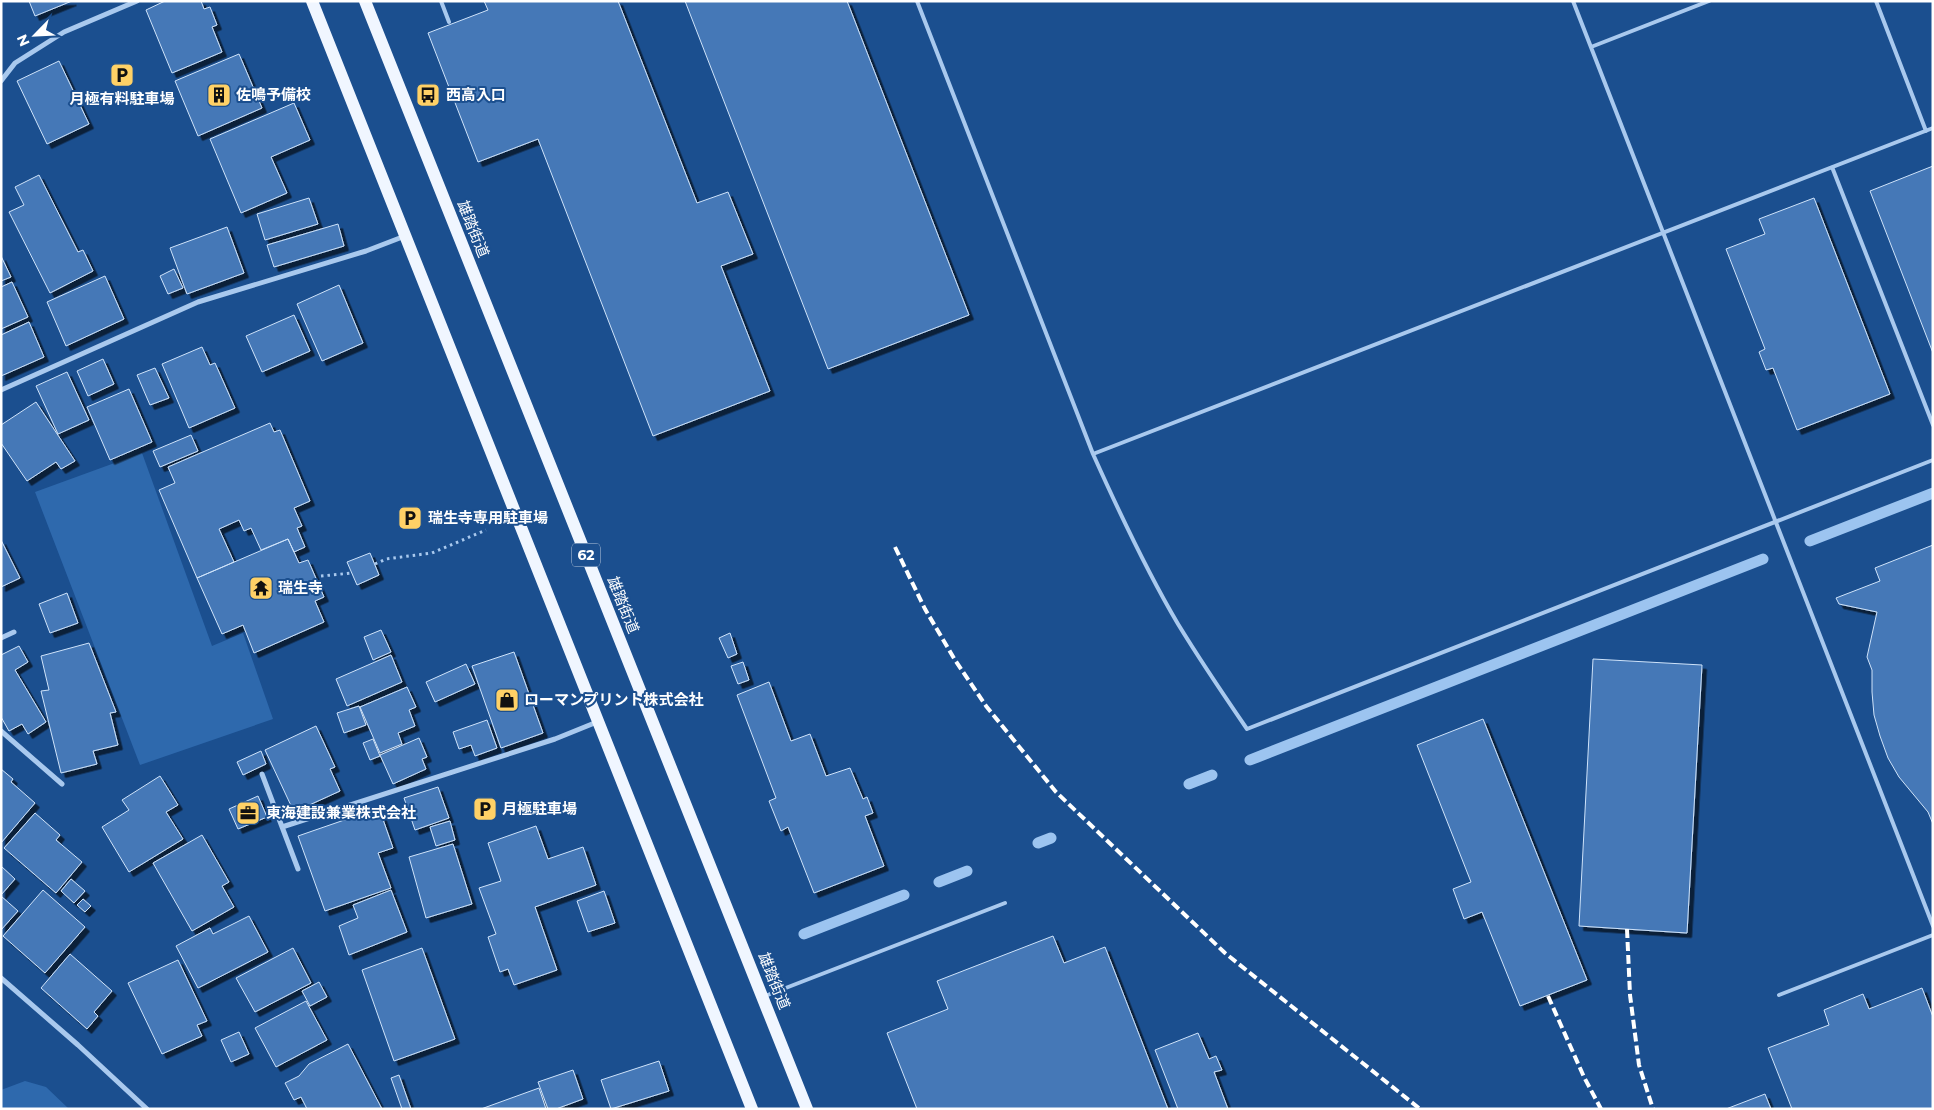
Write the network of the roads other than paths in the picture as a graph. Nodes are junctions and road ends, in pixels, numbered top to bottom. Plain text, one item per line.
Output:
1 (137, 1) edge
2 (312, 1) edge
3 (365, 1) edge
4 (441, 1) edge
5 (917, 1) edge
6 (1573, 1) edge
7 (1708, 1) edge
8 (1876, 1) edge
9 (449, 22) dead end
10 (1591, 47) junction
11 (1, 81) edge
12 (1933, 128) edge
13 (1926, 130) junction
14 (1832, 167) junction
15 (1663, 232) junction
16 (405, 236) junction
17 (1, 390) edge
18 (1933, 425) edge
19 (1093, 454) junction
20 (1933, 460) edge
21 (1776, 522) junction
22 (14, 632) dead end
23 (1, 638) edge
24 (598, 722) junction
25 (1, 731) edge
26 (262, 774) dead end
27 (62, 784) dead end
28 (282, 827) junction
29 (298, 870) dead end
30 (1005, 903) dead end
31 (1933, 926) edge
32 (1933, 935) edge
33 (1, 978) edge
34 (1779, 995) dead end
35 (763, 997) junction
36 (147, 1109) edge
37 (752, 1109) edge
38 (808, 1109) edge

1 - 11 street
2 - 16 main road
3 - 35 main road, 雄踏街道 / 62
4 - 9 lane
5 - 19 lane
6 - 10 lane
7 - 10 lane
8 - 13 lane
10 - 15 lane
12 - 13 lane
13 - 14 lane
14 - 15 lane
14 - 18 lane
15 - 19 lane
15 - 21 lane
16 - 17 street
16 - 24 main road
19 - 21 lane
20 - 21 lane
21 - 31 lane
22 - 23 street
24 - 28 street
24 - 37 main road
25 - 27 street
26 - 28 street
28 - 29 street
30 - 35 lane
32 - 34 lane
33 - 36 street
35 - 38 main road, 雄踏街道 / 62

